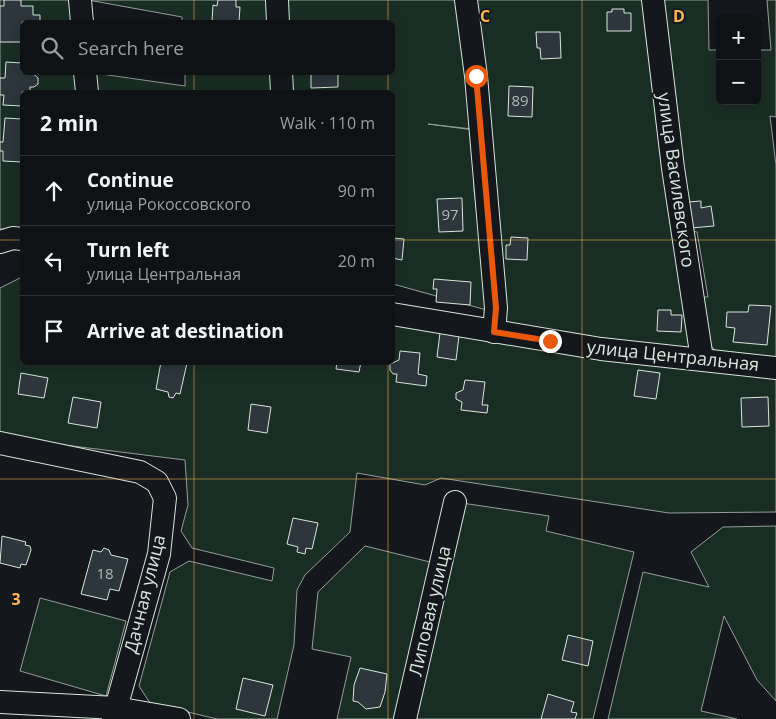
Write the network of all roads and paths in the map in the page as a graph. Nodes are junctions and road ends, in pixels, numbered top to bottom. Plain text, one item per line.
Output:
1 (80, 0) edge
2 (277, 0) edge
3 (466, 0) edge
4 (653, 0) edge
5 (82, 20) edge
6 (278, 20) edge
7 (85, 75) edge
8 (281, 75) edge
9 (87, 90) edge
10 (282, 90) edge
11 (20, 239) edge
12 (0, 242) edge
13 (395, 315) edge
14 (494, 332) junction
15 (702, 360) junction
16 (776, 368) edge
17 (0, 443) edge
18 (455, 502) dead end
19 (0, 702) edge
20 (114, 714) edge
21 (179, 719) edge
22 (405, 719) edge

1 - 5 street
2 - 6 street
3 - 14 street
4 - 15 street, улица Василевского
7 - 9 street
8 - 10 street
11 - 12 street
13 - 14 street, улица Центральная
14 - 15 street, улица Центральная
15 - 16 street, улица Центральная
17 - 20 street, Дачная улица
18 - 22 street, Липовая улица
19 - 20 street
20 - 21 street

